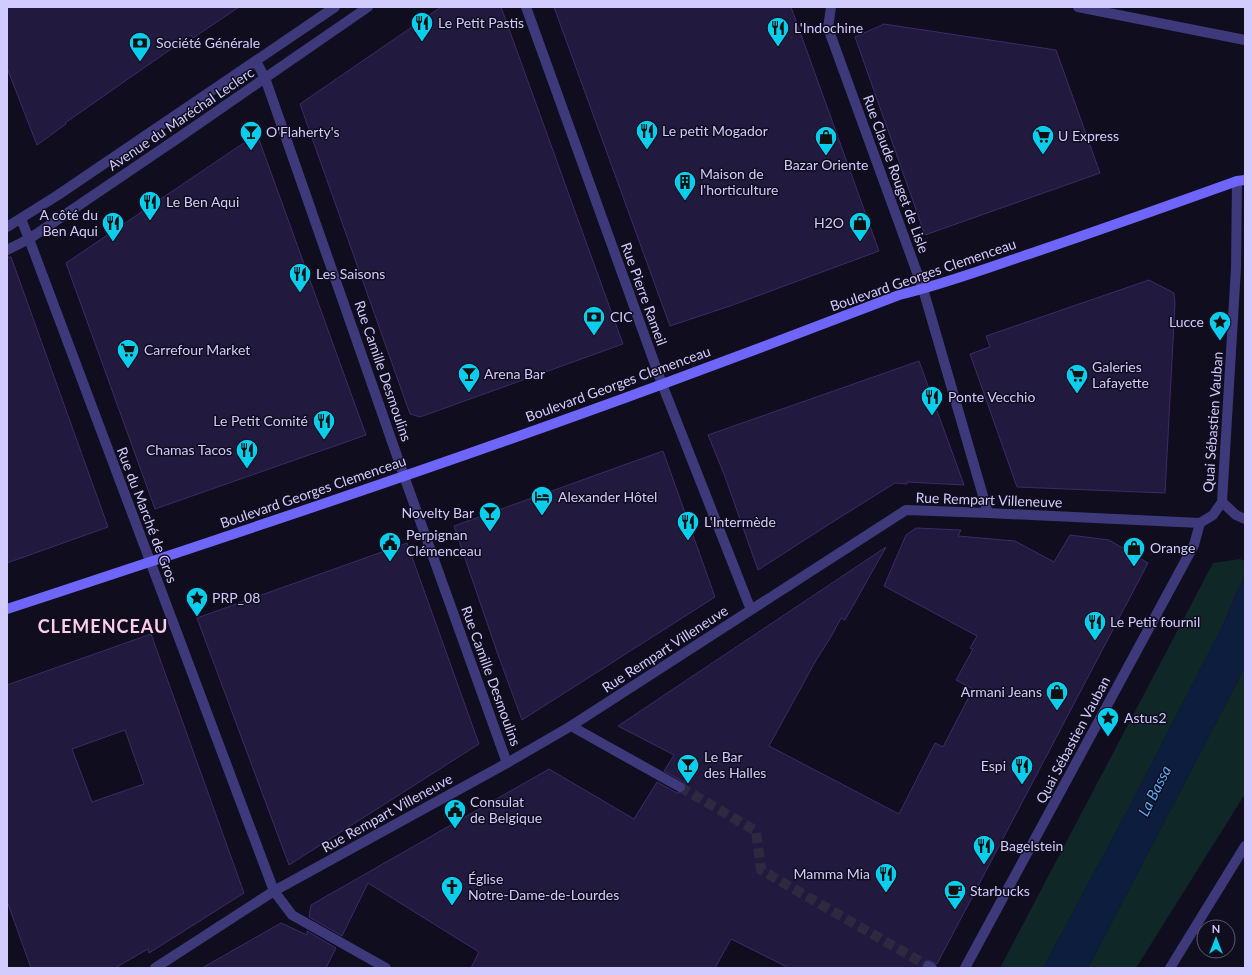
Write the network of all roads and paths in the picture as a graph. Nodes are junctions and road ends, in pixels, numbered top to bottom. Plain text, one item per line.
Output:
1 (335, 7) edge
2 (368, 7) edge
3 (526, 7) edge
4 (831, 7) edge
5 (1078, 7) edge
6 (1245, 40) edge
7 (256, 61) junction
8 (265, 78) junction
9 (1245, 173) edge
10 (1241, 181) edge
11 (21, 219) junction
12 (7, 227) edge
13 (29, 239) junction
14 (7, 250) edge
15 (923, 289) junction
16 (662, 384) junction
17 (404, 476) junction
18 (1222, 502) junction
19 (988, 513) junction
20 (1241, 517) edge
21 (1200, 523) junction
22 (149, 562) junction
23 (7, 610) edge
24 (751, 610) junction
25 (571, 726) junction
26 (507, 763) junction
27 (680, 787) tunnel mouth
28 (1245, 846) edge
29 (274, 891) junction
30 (155, 968) edge
31 (386, 968) edge
32 (965, 968) edge
33 (1170, 968) edge

1 - 7 street, Avenue du Maréchal Leclerc
2 - 8 street, Avenue du Maréchal Leclerc
3 - 16 street, Rue Pierre Rameil
4 - 15 street, Rue Claude Rouget de Lisle
5 - 6 street
7 - 8 street, Rue Camille Desmoulins
7 - 11 street, Avenue du Maréchal Leclerc
8 - 13 street, Avenue du Maréchal Leclerc
8 - 17 street, Rue Camille Desmoulins
9 - 10 main road
10 - 15 main road, Boulevard Georges Clemenceau
10 - 18 street, Quai Sébastien Vauban
11 - 12 street, Avenue du Maréchal Leclerc
11 - 13 street, Rue du Marché de Gros
13 - 14 street, Avenue du Maréchal Leclerc
13 - 22 street, Rue du Marché de Gros
15 - 16 main road, Boulevard Georges Clemenceau
15 - 19 street, Rue Claude Rouget de Lisle
16 - 17 main road, Boulevard Georges Clemenceau
16 - 24 street, Rue Pierre Rameil
17 - 22 main road, Boulevard Georges Clemenceau
17 - 26 street, Rue Camille Desmoulins
18 - 20 street, Quai Sébastien Vauban
18 - 21 street
19 - 21 street, Rue Rempart Villeneuve
19 - 24 street, Rue Rempart Villeneuve
21 - 32 street, Quai Sébastien Vauban
22 - 23 main road, Boulevard Georges Clemenceau
22 - 29 street, Rue du Marché de Gros
24 - 25 street, Rue Rempart Villeneuve
25 - 26 street, Rue Rempart Villeneuve
25 - 27 street
26 - 29 street, Rue Rempart Villeneuve
28 - 33 street
29 - 30 street, Rue Rempart Villeneuve
29 - 31 street, Rue du Marché de Gros

